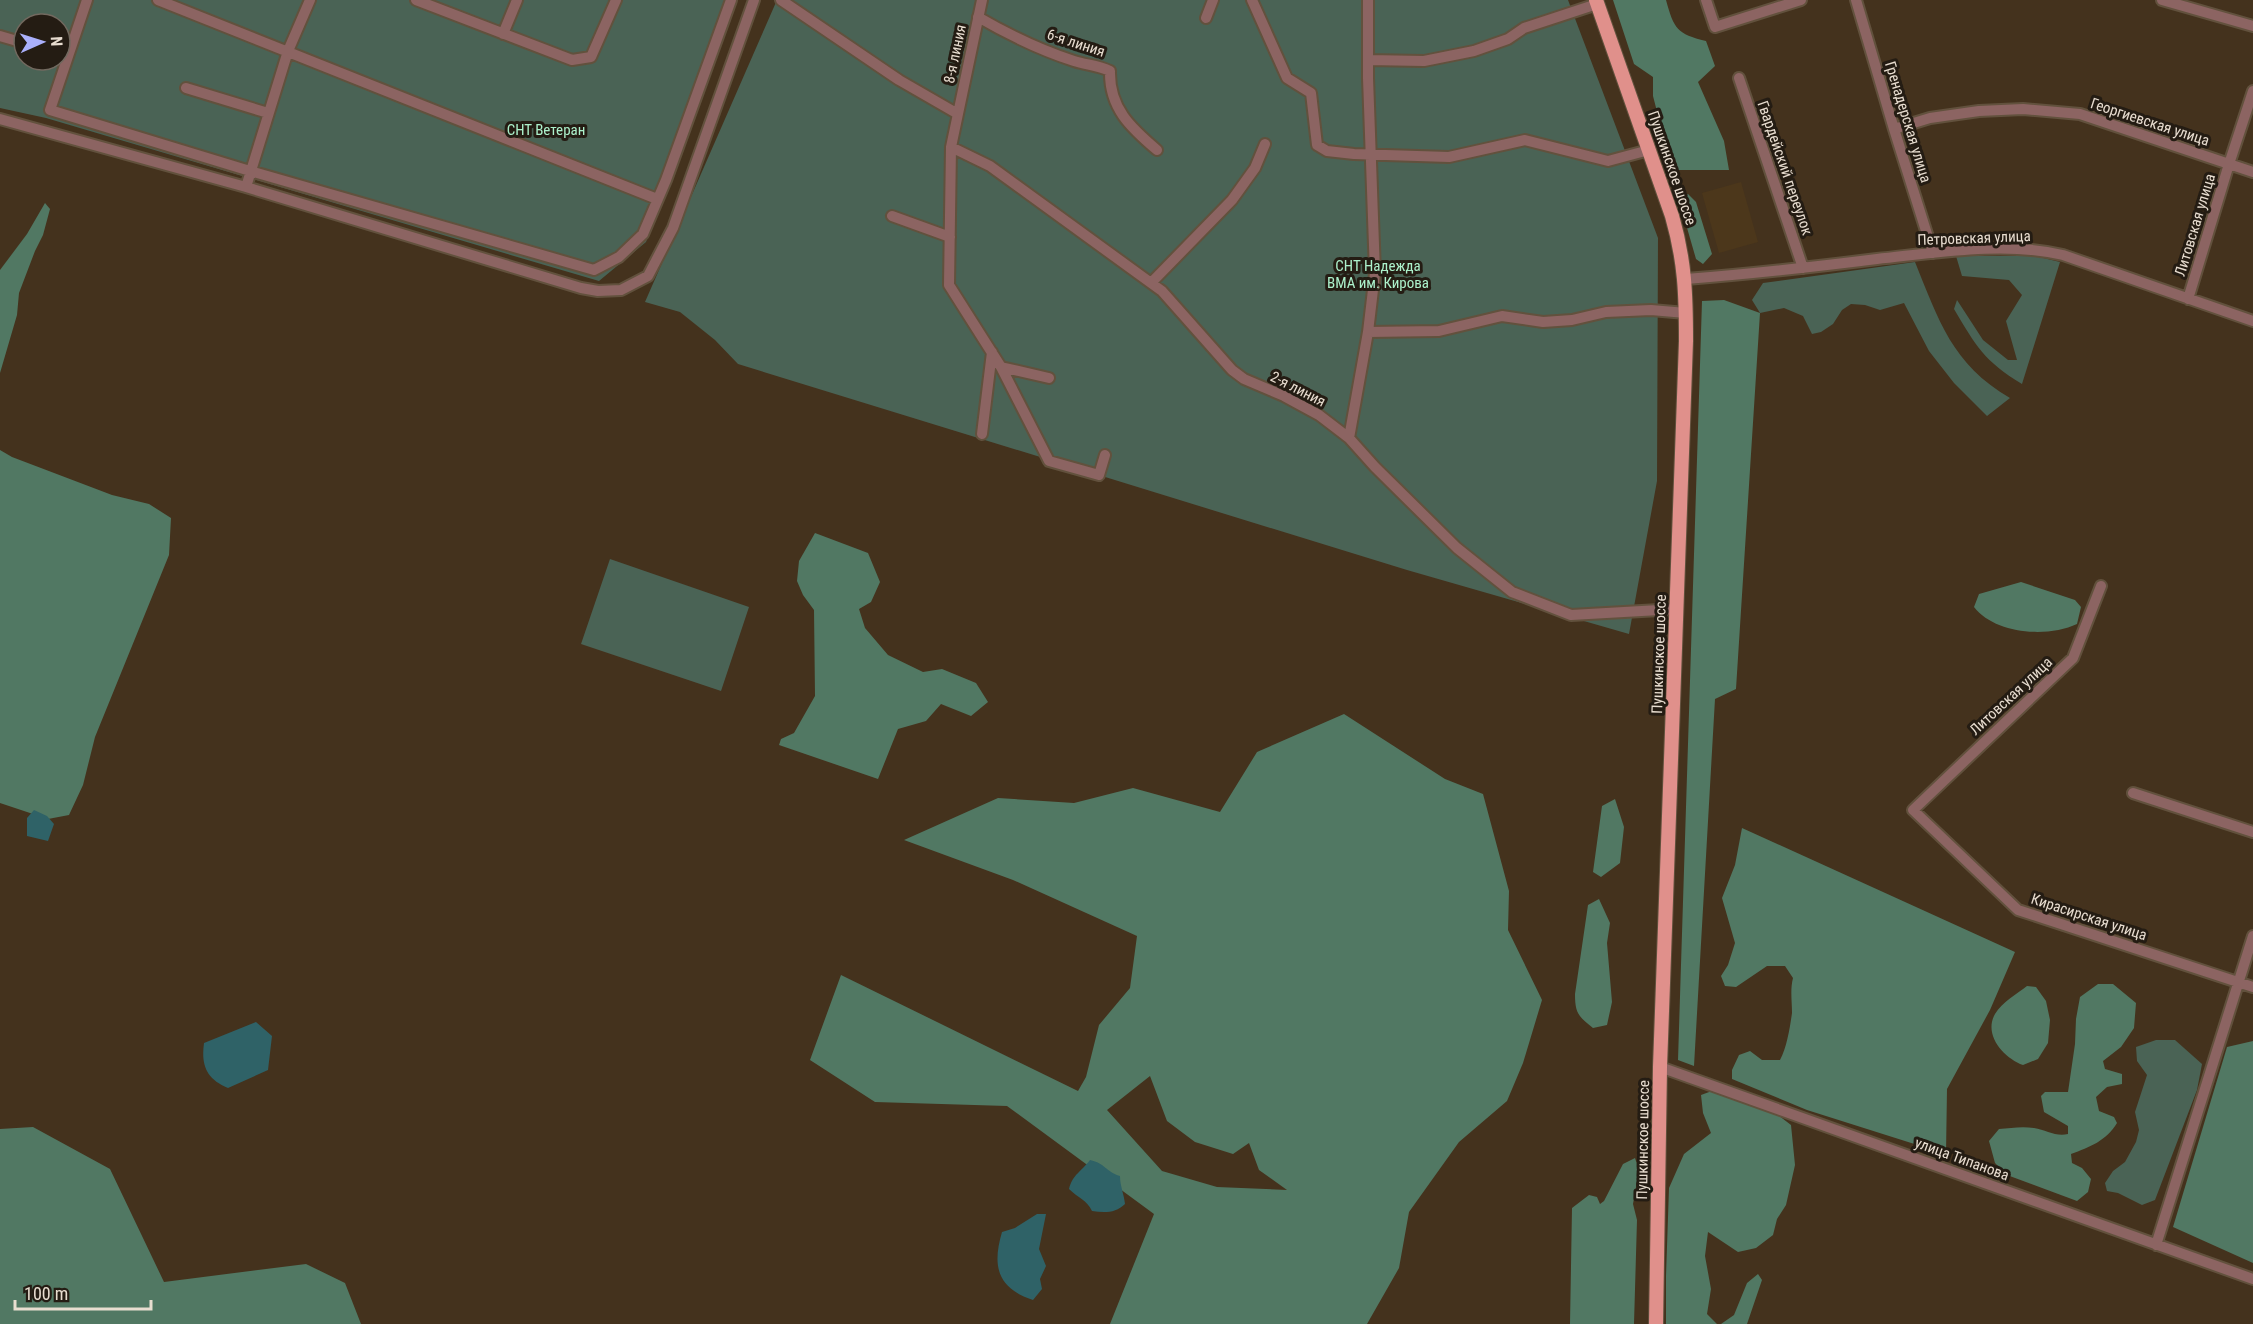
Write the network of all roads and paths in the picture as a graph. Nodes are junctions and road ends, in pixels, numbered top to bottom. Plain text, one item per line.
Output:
1 (87, 0) edge
2 (158, 0) edge
3 (310, 0) edge
4 (416, 0) edge
5 (517, 0) edge
6 (615, 0) edge
7 (731, 0) edge
8 (754, 0) edge
9 (781, 0) edge
10 (982, 0) edge
11 (1213, 0) edge
12 (1252, 0) edge
13 (1368, 0) edge
14 (1706, 0) edge
15 (1801, 0) edge
16 (1856, 0) edge
17 (2162, 0) edge
18 (1596, 2) edge
19 (978, 17) junction
20 (1206, 18) dead end
21 (2253, 26) edge
22 (503, 34) junction
23 (72, 36) edge
24 (288, 51) junction
25 (1368, 60) junction
26 (60, 72) edge
27 (1739, 78) dead end
28 (186, 88) dead end
29 (2253, 91) edge
30 (268, 113) junction
31 (958, 114) junction
32 (0, 118) edge
33 (1894, 129) junction
34 (1265, 144) dead end
35 (951, 147) junction
36 (1157, 150) dead end
37 (1649, 150) junction
38 (1370, 154) junction
39 (2229, 164) junction
40 (250, 171) junction
41 (2253, 172) edge
42 (246, 187) junction
43 (657, 199) junction
44 (892, 216) dead end
45 (950, 237) junction
46 (1933, 253) junction
47 (1803, 268) junction
48 (1686, 279) junction
49 (1151, 283) junction
50 (2188, 299) junction
51 (1686, 313) junction
52 (2253, 321) edge
53 (1368, 332) junction
54 (992, 352) junction
55 (1001, 367) junction
56 (1048, 378) dead end
57 (982, 434) dead end
58 (1349, 438) junction
59 (1105, 455) dead end
60 (2101, 586) dead end
61 (1677, 609) junction
62 (2133, 793) dead end
63 (1913, 810) joint
64 (2253, 832) edge
65 (2253, 936) edge
66 (2237, 982) junction
67 (2253, 987) edge
68 (1660, 1067) junction
69 (2156, 1245) junction
70 (2253, 1279) edge
71 (1656, 1324) edge

1 - 23 street
2 - 24 street
3 - 24 street
4 - 22 street
5 - 22 street
6 - 22 street
7 - 43 street
8 - 42 street
9 - 31 street
10 - 19 street, 8-я линия
11 - 20 street
12 - 38 street
13 - 25 street
14 - 15 street
16 - 33 street, Гренадерская улица
17 - 21 street
18 - 25 street
18 - 37 main road, Пушкинское шоссе
19 - 31 street, 8-я линия
19 - 36 street, 6-я линия
24 - 30 street
24 - 43 street
25 - 38 street
26 - 40 street
27 - 47 street, Гвардейский переулок
28 - 30 street
29 - 39 street, Литовская улица
30 - 40 street
31 - 35 street
32 - 42 street
33 - 39 street, Георгиевская улица
33 - 46 street, Гренадерская улица
34 - 49 street
35 - 45 street
35 - 49 street, 2-я линия
37 - 38 street
37 - 48 main road, Пушкинское шоссе
38 - 53 street
39 - 41 street, Георгиевская улица
39 - 50 street, Литовская улица
40 - 42 street
40 - 43 street
44 - 45 street
45 - 54 street
46 - 47 street, Петровская улица
46 - 50 street, Петровская улица
47 - 48 street, Петровская улица
48 - 51 main road, Пушкинское шоссе
49 - 58 street, 2-я линия
50 - 52 street, Петровская улица
51 - 53 street
51 - 61 main road, Пушкинское шоссе
53 - 58 street
54 - 55 street
54 - 57 street
55 - 56 street
55 - 59 street
58 - 61 street, 2-я линия
60 - 63 street, Литовская улица
61 - 68 main road, Пушкинское шоссе
62 - 64 street
63 - 66 street, Кирасирская улица
65 - 66 street
66 - 67 street, Кирасирская улица
66 - 69 street
68 - 69 street, улица Типанова
68 - 71 main road, Пушкинское шоссе
69 - 70 street, улица Типанова

